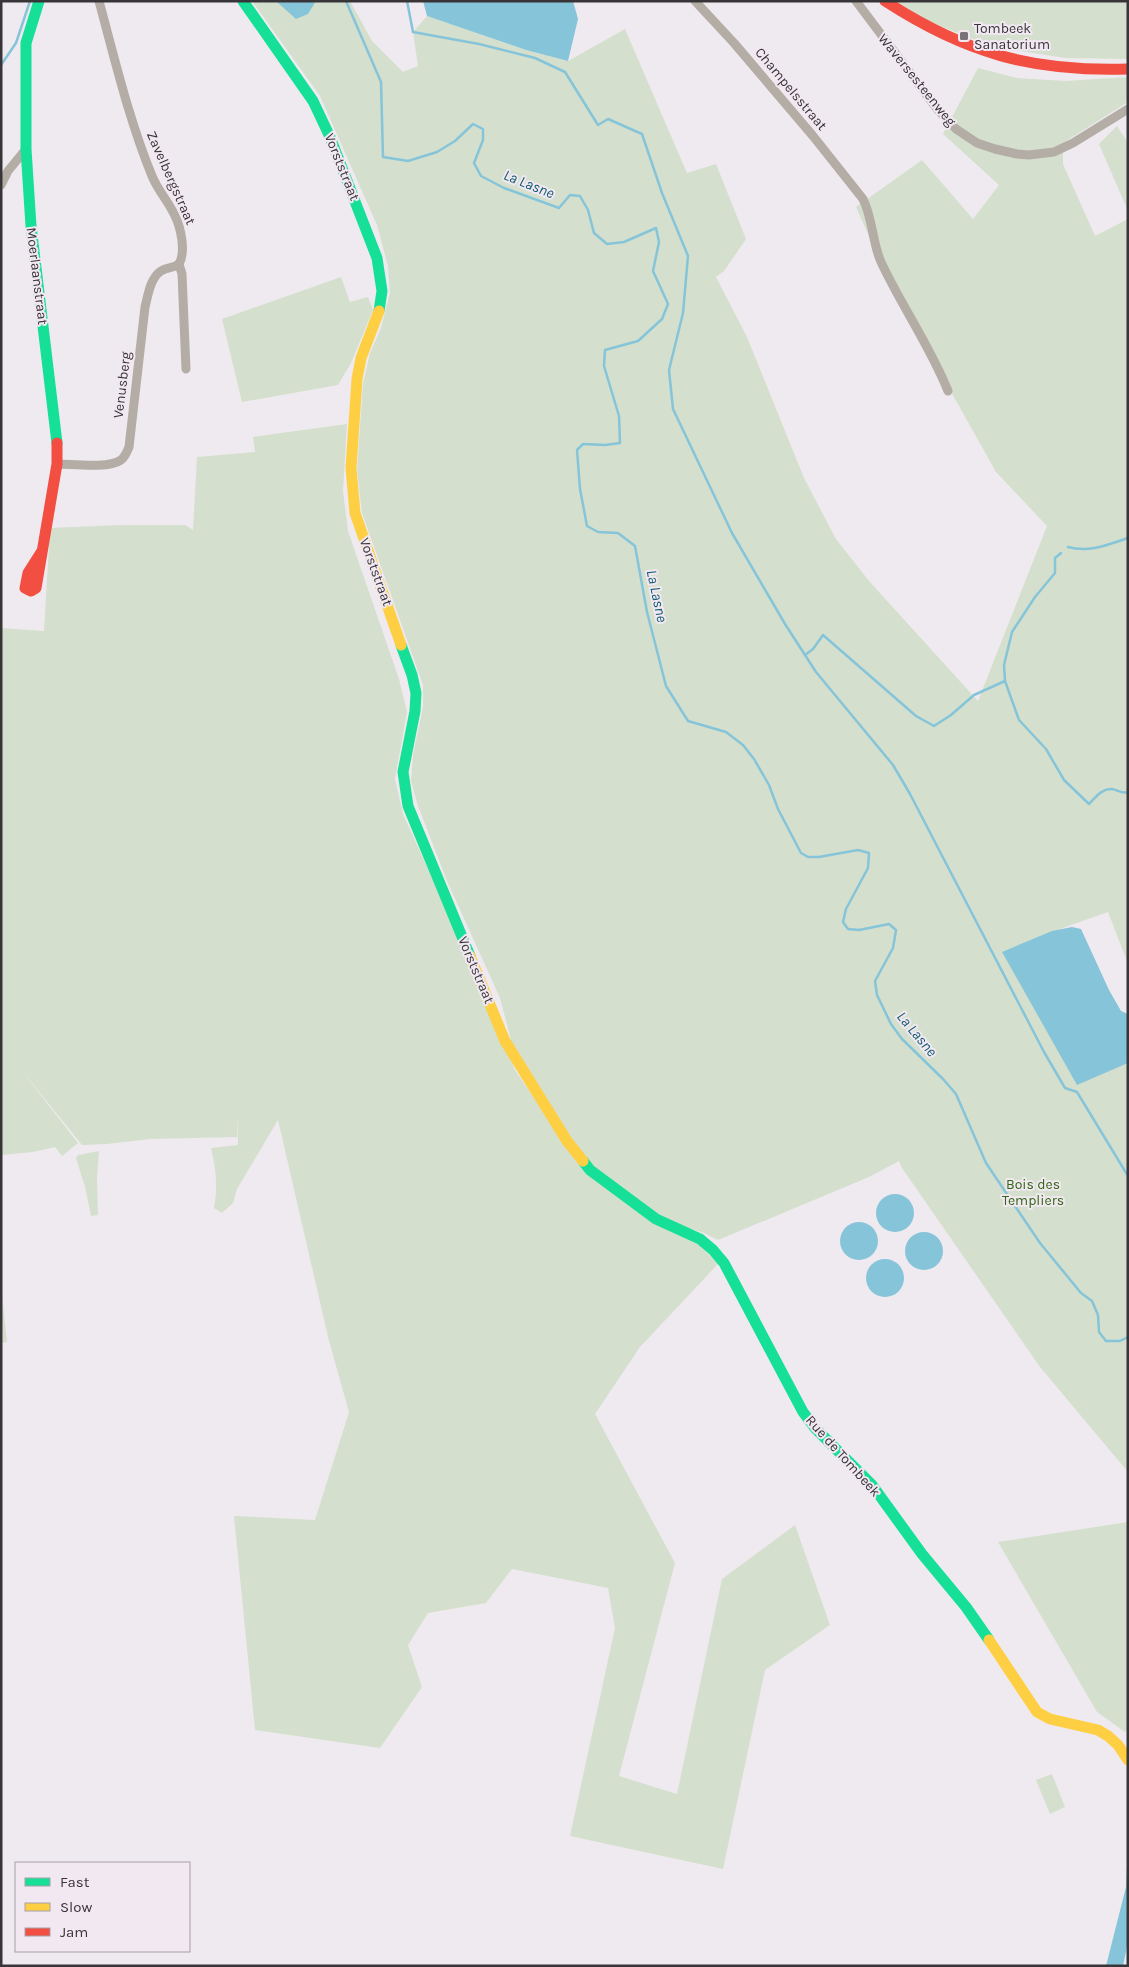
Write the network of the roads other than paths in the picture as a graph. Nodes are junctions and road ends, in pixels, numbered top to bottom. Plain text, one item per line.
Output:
1 (39, 1) edge
2 (99, 1) edge
3 (243, 1) edge
4 (695, 1) edge
5 (856, 1) edge
6 (885, 1) edge
7 (1128, 69) edge
8 (1128, 109) edge
9 (26, 149) junction
10 (1, 184) edge
11 (179, 264) junction
12 (186, 369) dead end
13 (948, 391) dead end
14 (56, 464) junction
15 (42, 551) dead end
16 (567, 1141) joint
17 (1128, 1760) edge

1 - 9 street, Moerlaanstraat
2 - 11 street, Zavelbergstraat
3 - 16 street, Vorststraat
4 - 13 street, Champelsstraat
5 - 8 street, Waversesteenweg
6 - 7 street
9 - 10 street
9 - 14 street, Moerlaanstraat
11 - 12 street, Zavelbergstraat
11 - 14 street, Venusberg
14 - 15 street, Moerlaanstraat
16 - 17 street, Rue de Tombeek

